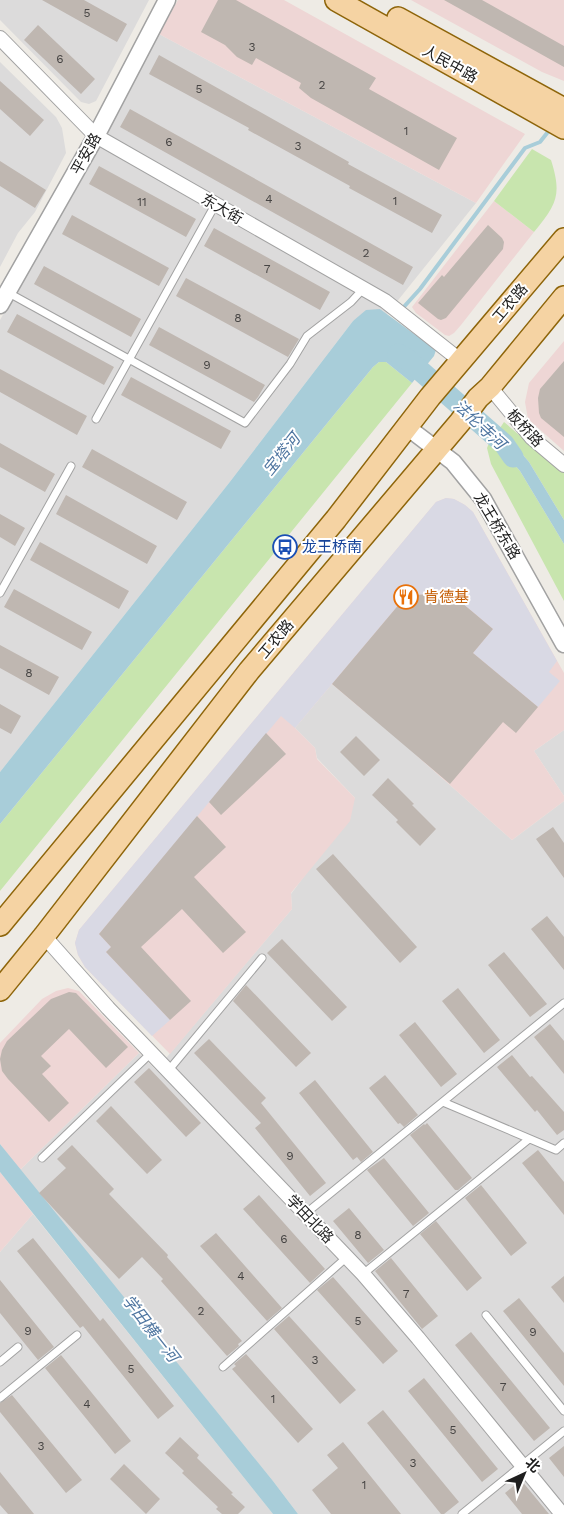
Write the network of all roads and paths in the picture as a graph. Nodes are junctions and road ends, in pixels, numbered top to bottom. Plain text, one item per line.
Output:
1 (167, 0) edge
2 (336, 0) edge
3 (365, 0) edge
4 (0, 38) edge
5 (551, 108) edge
6 (564, 128) edge
7 (96, 136) junction
8 (215, 205) junction
9 (564, 239) edge
10 (363, 288) junction
11 (564, 296) edge
12 (4, 298) edge
13 (129, 360) junction
14 (457, 365) junction
15 (484, 393) junction
16 (96, 420) dead end
17 (407, 427) junction
18 (437, 448) junction
19 (564, 465) edge
20 (71, 466) dead end
21 (0, 593) edge
22 (564, 644) edge
23 (0, 925) edge
24 (44, 936) junction
25 (262, 958) dead end
26 (0, 990) edge
27 (564, 1003) edge
28 (151, 1053) junction
29 (168, 1071) junction
30 (443, 1102) junction
31 (529, 1139) junction
32 (564, 1144) edge
33 (42, 1158) dead end
34 (305, 1214) junction
35 (346, 1257) junction
36 (363, 1274) junction
37 (486, 1314) dead end
38 (77, 1335) dead end
39 (18, 1347) dead end
40 (0, 1362) edge
41 (223, 1366) dead end
42 (0, 1398) edge
43 (564, 1411) edge
44 (564, 1431) edge
45 (522, 1465) junction
46 (462, 1514) edge
47 (562, 1514) edge

1 - 7 street, 平安路
2 - 5 main road, 人民中路
3 - 5 main road, 人民中路
4 - 7 street, 东大街
5 - 6 main road, 人民中路
7 - 8 street, 东大街
7 - 12 street, 平安路
8 - 10 street, 东大街
8 - 13 lane
9 - 14 main road, 工农路
10 - 13 lane
10 - 14 street, 东大街
11 - 15 main road, 工农路
12 - 13 lane
13 - 16 lane
14 - 17 main road, 工农路
15 - 18 main road, 工农路
15 - 19 street, 板桥路
17 - 18 street, 龙王桥东路
17 - 23 main road, 工农路
18 - 22 street, 龙王桥东路
18 - 24 main road, 工农路
20 - 21 lane
24 - 26 main road, 工农路
24 - 28 street, 学田北路
25 - 29 lane
27 - 30 lane
28 - 29 street, 学田北路
28 - 33 lane
29 - 34 street, 学田北路
30 - 31 lane
30 - 34 lane
31 - 32 lane
31 - 36 lane
34 - 35 street, 学田北路
35 - 36 street, 学田北路
35 - 41 lane
36 - 45 street, 学田北路
37 - 43 lane
38 - 42 lane
39 - 40 lane
44 - 45 lane
45 - 46 lane
45 - 47 street, 学田北路

